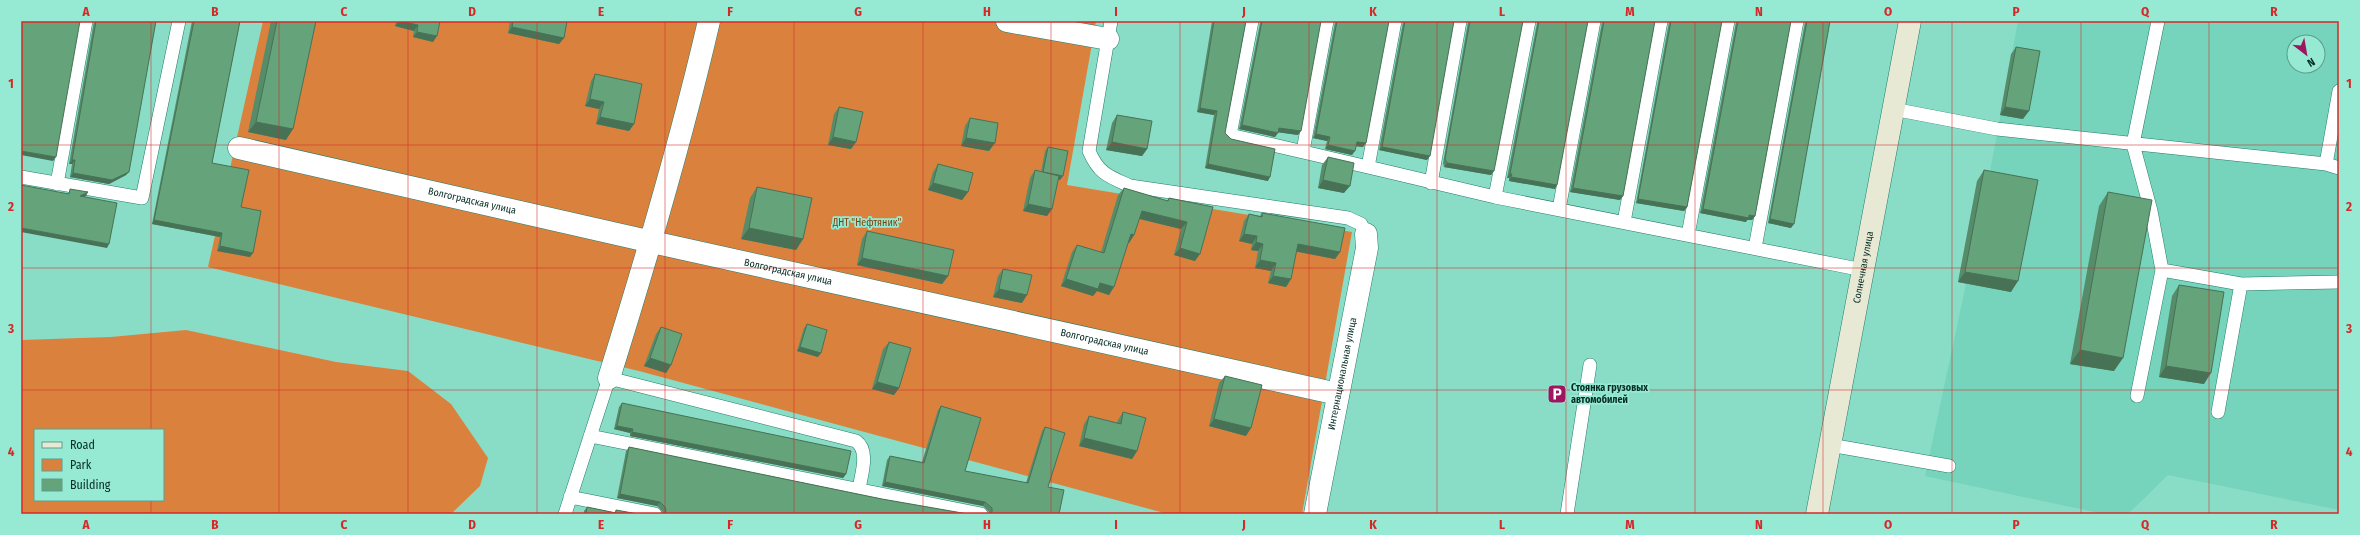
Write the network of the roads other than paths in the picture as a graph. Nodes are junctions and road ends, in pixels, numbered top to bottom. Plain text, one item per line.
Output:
1 (86, 21) edge
2 (179, 21) edge
3 (709, 21) edge
4 (1007, 21) edge
5 (1252, 21) edge
6 (1327, 21) edge
7 (1396, 21) edge
8 (1460, 21) edge
9 (1528, 21) edge
10 (1594, 21) edge
11 (1661, 21) edge
12 (1728, 21) edge
13 (1798, 21) edge
14 (1910, 21) edge
15 (2158, 21) edge
16 (1109, 30) edge
17 (2339, 91) edge
18 (1893, 108) junction
19 (2133, 144) junction
20 (239, 148) dead end
21 (1303, 151) junction
22 (2333, 166) edge
23 (1368, 167) junction
24 (21, 177) edge
25 (1431, 183) junction
26 (56, 184) junction
27 (1496, 197) junction
28 (1559, 209) junction
29 (1624, 222) junction
30 (1366, 234) joint
31 (1688, 235) junction
32 (652, 242) junction
33 (1755, 248) junction
34 (1863, 270) junction
35 (2162, 270) junction
36 (2339, 282) edge
37 (2241, 284) junction
38 (1590, 365) dead end
39 (609, 378) junction
40 (1338, 394) junction
41 (2137, 396) dead end
42 (2218, 412) dead end
43 (590, 436) junction
44 (1830, 445) junction
45 (1949, 466) dead end
46 (859, 489) junction
47 (570, 497) junction
48 (565, 514) edge
49 (655, 514) edge
50 (981, 514) edge
51 (1315, 514) edge
52 (1567, 514) edge
53 (1817, 514) edge

1 - 26 lane
2 - 26 lane
3 - 32 street
4 - 16 street
5 - 21 lane
6 - 21 lane
7 - 23 lane
8 - 25 lane
9 - 27 lane
10 - 28 lane
11 - 29 lane
12 - 31 lane
13 - 33 lane
14 - 18 street, Солнечная улица
15 - 19 lane
16 - 30 lane
17 - 22 lane
18 - 19 lane
18 - 34 street, Солнечная улица
19 - 22 lane
19 - 35 lane
20 - 32 street, Волгоградская улица
21 - 23 lane
23 - 25 lane
24 - 26 lane
25 - 27 lane
27 - 28 lane
28 - 29 lane
29 - 31 lane
30 - 40 street, Интернациональная улица
31 - 33 lane
32 - 39 street
32 - 40 street, Волгоградская улица
33 - 34 lane
34 - 44 street, Солнечная улица
35 - 37 lane
35 - 41 lane
36 - 37 lane
37 - 42 lane
38 - 52 lane
39 - 43 lane
39 - 46 lane
40 - 51 street, Интернациональная улица
43 - 46 lane
43 - 47 lane
44 - 45 lane
44 - 53 street, Солнечная улица
46 - 50 lane
47 - 48 lane
47 - 49 lane

